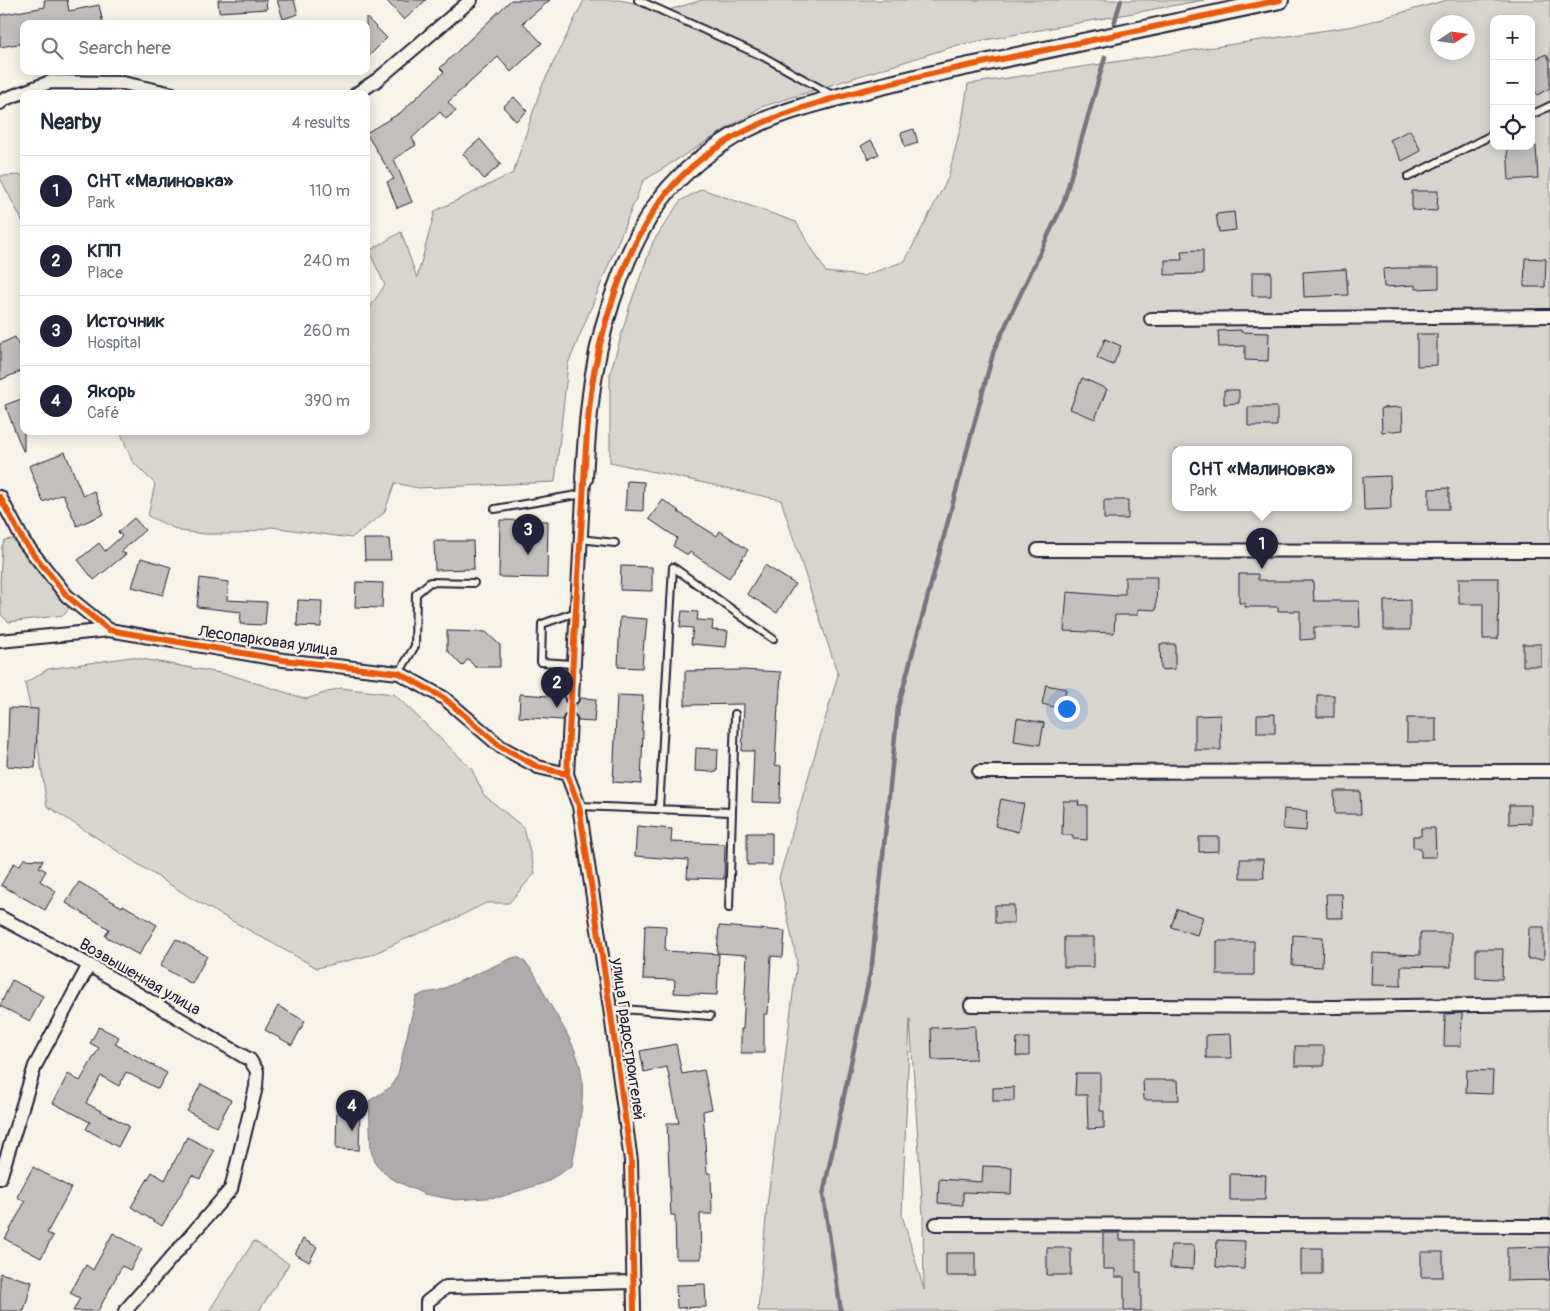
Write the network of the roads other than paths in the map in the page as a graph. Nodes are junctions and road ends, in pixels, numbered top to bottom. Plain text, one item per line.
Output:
1 (471, 0) edge
2 (638, 0) edge
3 (1280, 0) edge
4 (29, 90) edge
5 (155, 90) edge
6 (362, 90) edge
7 (20, 93) edge
8 (837, 97) junction
9 (0, 103) edge
10 (1550, 106) edge
11 (1535, 113) edge
12 (1490, 136) edge
13 (1408, 178) dead end
14 (1550, 316) edge
15 (1151, 319) dead end
16 (584, 486) junction
17 (0, 497) edge
18 (495, 509) dead end
19 (580, 539) junction
20 (615, 543) dead end
21 (1038, 550) dead end
22 (1550, 551) edge
23 (474, 584) dead end
24 (576, 612) junction
25 (109, 630) junction
26 (774, 639) dead end
27 (0, 641) edge
28 (573, 664) junction
29 (400, 672) junction
30 (572, 698) tunnel mouth
31 (735, 714) dead end
32 (570, 720) tunnel mouth
33 (1550, 771) edge
34 (979, 772) dead end
35 (567, 774) junction
36 (578, 806) junction
37 (659, 809) junction
38 (731, 812) junction
39 (729, 908) dead end
40 (0, 917) edge
41 (89, 965) junction
42 (971, 1004) dead end
43 (1550, 1004) edge
44 (610, 1008) junction
45 (710, 1016) dead end
46 (0, 1178) edge
47 (936, 1224) dead end
48 (1550, 1226) edge
49 (634, 1282) junction
50 (427, 1307) edge
51 (124, 1311) edge
52 (634, 1311) edge

1 - 6 street
2 - 8 lane
3 - 8 street
4 - 5 street
7 - 9 street
8 - 16 street
10 - 11 lane
12 - 13 lane
14 - 15 street
16 - 18 lane
16 - 19 street
17 - 25 street, Лесопарковая улица
19 - 20 lane
19 - 24 street
21 - 22 street
23 - 29 lane
24 - 28 street
24 - 28 lane
25 - 27 street
25 - 29 street, Лесопарковая улица
26 - 37 lane
28 - 30 street
29 - 35 street, Лесопарковая улица
31 - 38 lane
32 - 35 street
33 - 34 street
35 - 36 street, улица Градостроителей
36 - 37 lane
36 - 44 street, улица Градостроителей
37 - 38 lane
38 - 39 lane
40 - 41 street, Возвышенная улица
41 - 46 street
41 - 51 street, Возвышенная улица
42 - 43 street
44 - 45 lane
44 - 49 street, улица Градостроителей
47 - 48 street
49 - 50 street
49 - 52 street, улица Градостроителей

